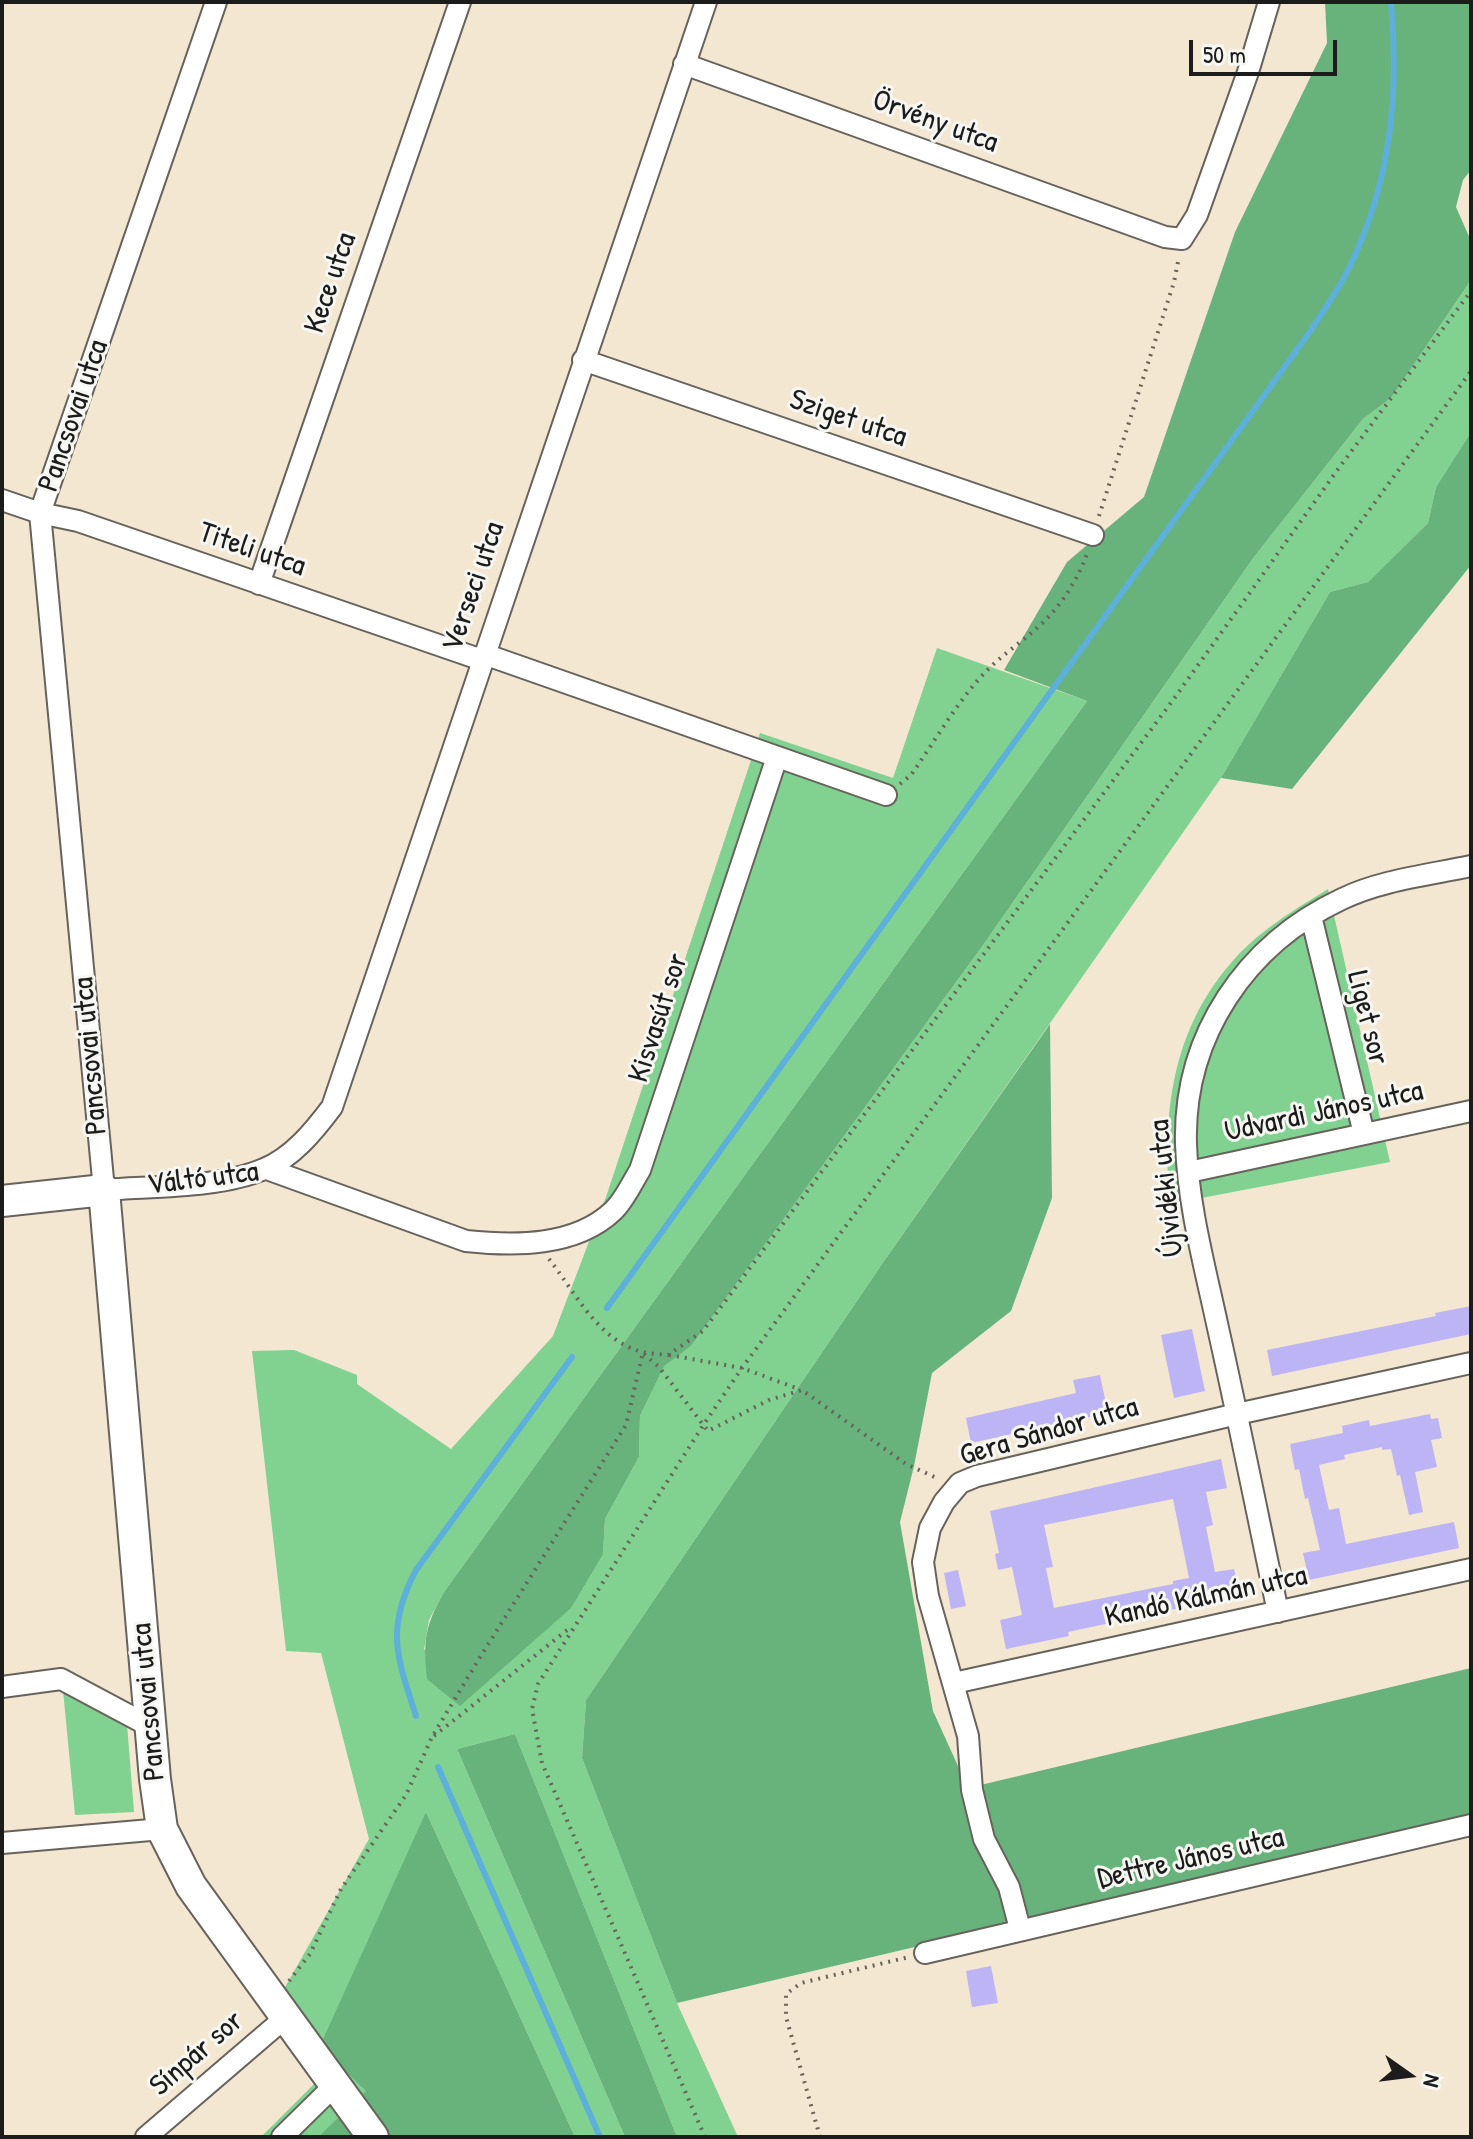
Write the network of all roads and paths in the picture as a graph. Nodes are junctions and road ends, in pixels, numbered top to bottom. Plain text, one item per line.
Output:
1 (216, 2) edge
2 (460, 2) edge
3 (706, 2) edge
4 (1269, 2) edge
5 (684, 64) junction
6 (1471, 291) edge
7 (583, 360) junction
8 (1471, 371) edge
9 (2, 500) edge
10 (40, 513) junction
11 (1093, 535) dead end
12 (259, 584) junction
13 (483, 657) junction
14 (777, 757) junction
15 (886, 795) dead end
16 (1471, 866) edge
17 (1311, 916) junction
18 (1471, 1111) edge
19 (1364, 1134) junction
20 (267, 1169) junction
21 (1189, 1172) junction
22 (104, 1190) junction
23 (2, 1201) edge
24 (535, 1241) junction
25 (643, 1352) junction
26 (668, 1355) junction
27 (1471, 1363) edge
28 (742, 1368) junction
29 (802, 1390) junction
30 (1237, 1414) junction
31 (704, 1424) junction
32 (960, 1483) junction
33 (1471, 1569) edge
34 (1278, 1612) junction
35 (574, 1624) junction
36 (954, 1683) junction
37 (2, 1687) edge
38 (151, 1727) junction
39 (432, 1737) junction
40 (1471, 1825) edge
41 (162, 1829) junction
42 (2, 1843) edge
43 (1020, 1929) junction
44 (925, 1953) joint
45 (280, 2008) junction
46 (335, 2085) junction
47 (146, 2137) edge
48 (282, 2137) edge
49 (373, 2137) edge
50 (705, 2137) edge
51 (820, 2137) edge

1 - 10 street, Pancsovai utca
2 - 12 street, Kece utca
3 - 5 street, Verseci utca
4 - 5 street, Örvény utca
5 - 7 street, Verseci utca
6 - 26 path
7 - 11 street, Sziget utca
7 - 13 street, Verseci utca
8 - 28 path
9 - 10 street, Titeli utca
10 - 12 street, Titeli utca
10 - 22 street, Pancsovai utca
12 - 13 street, Titeli utca
13 - 14 street, Titeli utca
13 - 20 street, Verseci utca
14 - 15 street, Titeli utca
14 - 24 street, Kisvasút sor
16 - 17 street, Újvidéki utca
17 - 19 street, Liget sor
17 - 21 street, Újvidéki utca
18 - 19 street, Udvardi János utca
19 - 21 street, Udvardi János utca
20 - 22 street, Váltó utca
20 - 24 street, Váltó utca
21 - 30 street, Újvidéki utca
22 - 23 street, Váltó utca
22 - 38 street, Pancsovai utca
24 - 25 path
25 - 26 path
25 - 31 path
25 - 39 path
26 - 28 path
27 - 30 street, Gera Sándor utca
28 - 29 path
28 - 31 path
29 - 31 path
29 - 32 path
30 - 32 street, Gera Sándor utca
30 - 34 street, Újvidéki utca
31 - 35 path
32 - 36 street, Gera Sándor utca
33 - 34 street, Kandó Kálmán utca
34 - 36 street, Kandó Kálmán utca
35 - 39 path
35 - 50 path
36 - 43 street, Gera Sándor utca
37 - 38 street
38 - 41 street, Pancsovai utca
39 - 45 path
40 - 43 street, Dettre János utca
41 - 42 street
41 - 45 street, Pancsovai utca
43 - 44 street, Dettre János utca
44 - 51 path
45 - 46 street, Pancsovai utca
45 - 47 street, Sínpár sor
46 - 48 street
46 - 49 street, Pancsovai utca

